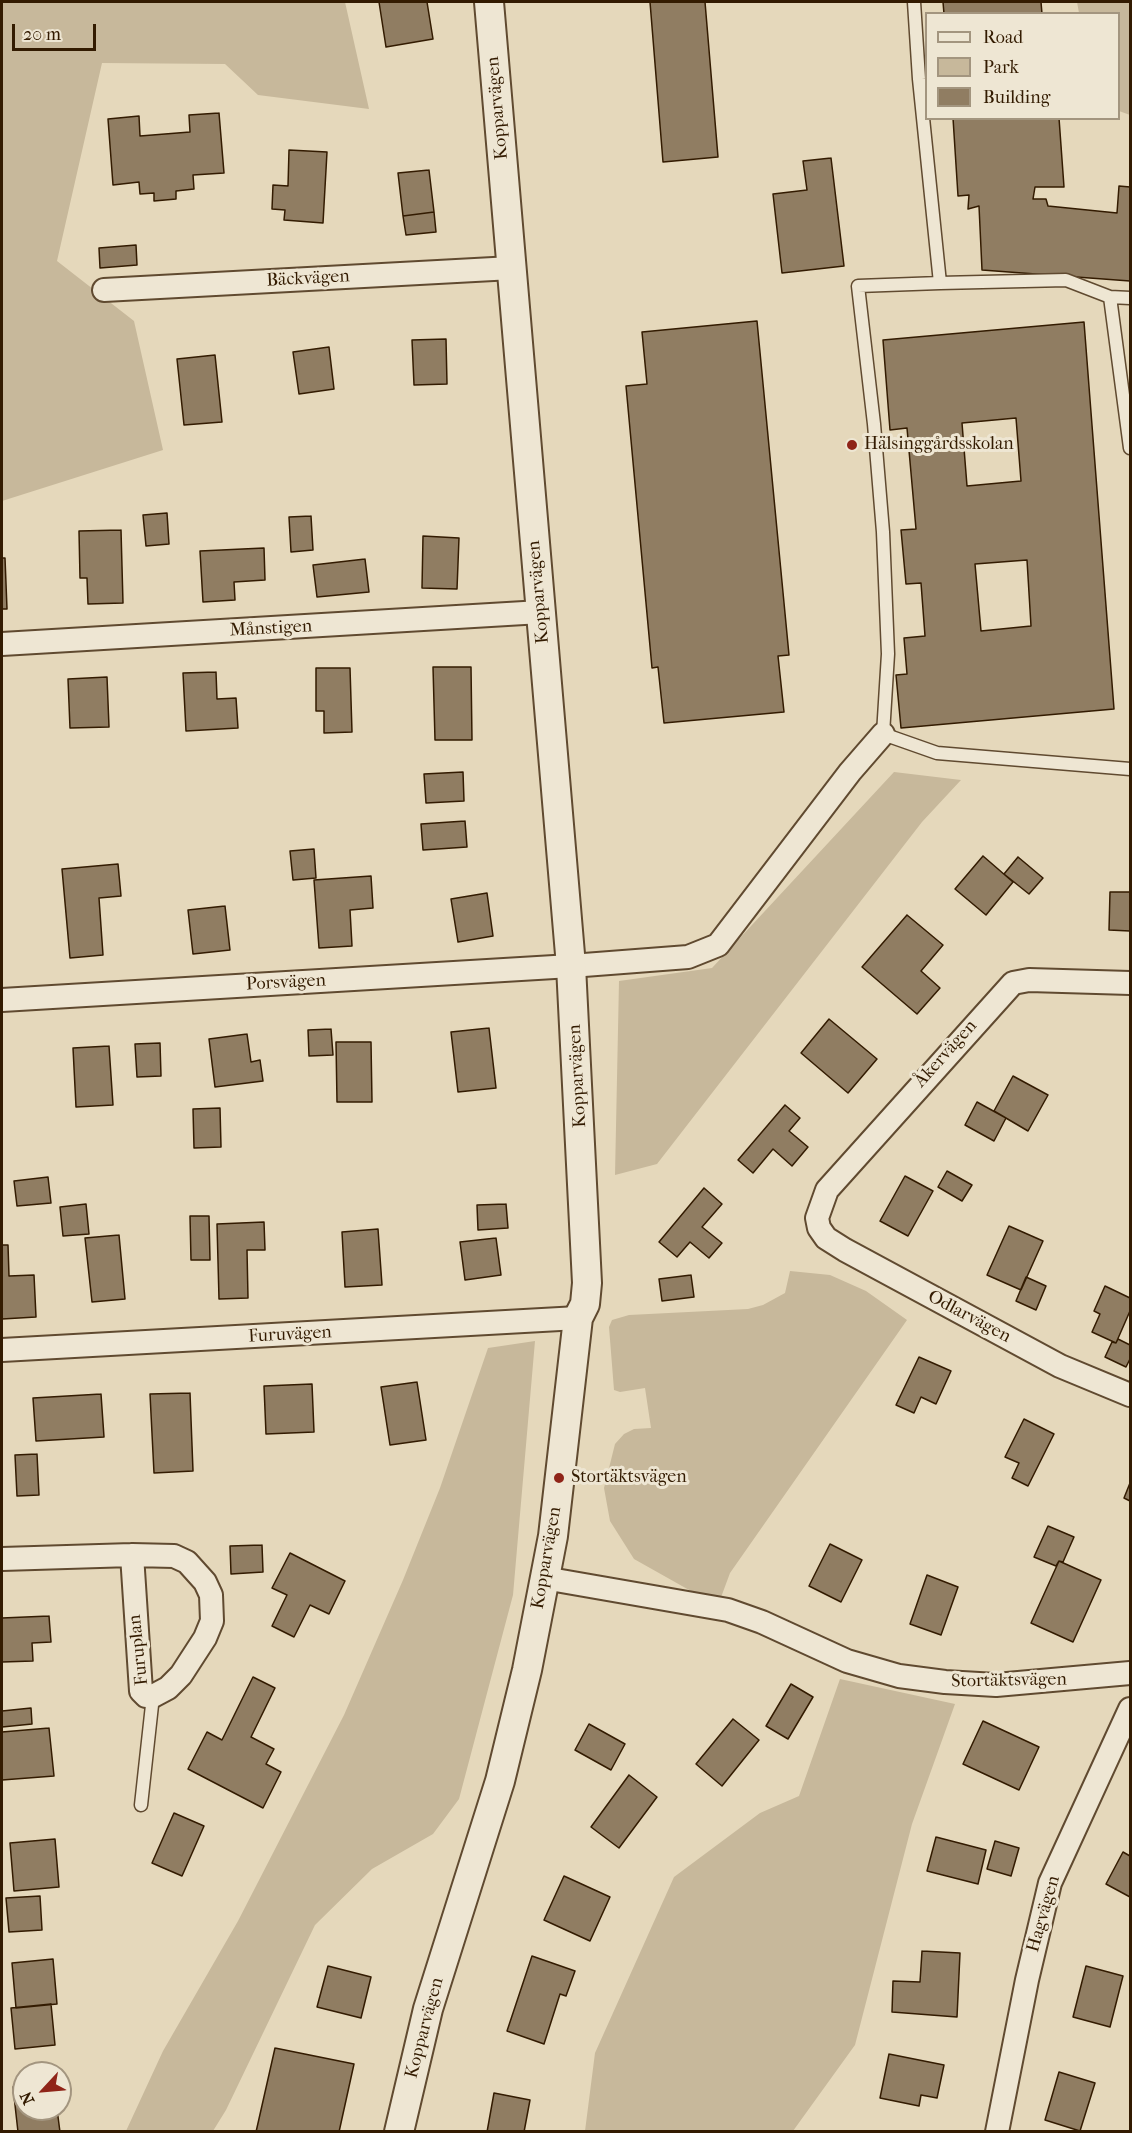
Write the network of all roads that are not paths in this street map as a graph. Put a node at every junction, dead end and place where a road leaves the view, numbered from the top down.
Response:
1 (489, 2) edge
2 (914, 2) edge
3 (512, 268) junction
4 (940, 283) junction
5 (104, 290) dead end
6 (1110, 297) junction
7 (1131, 298) edge
8 (1131, 448) edge
9 (541, 612) junction
10 (2, 644) edge
11 (883, 734) junction
12 (1131, 769) edge
13 (571, 966) junction
14 (1131, 983) edge
15 (2, 1000) edge
16 (818, 1224) joint
17 (578, 1318) junction
18 (2, 1350) edge
19 (1131, 1395) edge
20 (132, 1555) junction
21 (2, 1559) edge
22 (544, 1578) junction
23 (1131, 1673) edge
24 (153, 1696) junction
25 (1131, 1709) edge
26 (141, 1805) dead end
27 (399, 2132) edge
28 (996, 2132) edge

1 - 3 street, Kopparvägen
2 - 4 lane
3 - 5 street, Bäckvägen
3 - 9 street, Kopparvägen
4 - 6 lane
4 - 11 lane
6 - 7 lane
6 - 8 lane
9 - 10 street, Månstigen
9 - 13 street, Kopparvägen
11 - 12 lane
11 - 13 street, Porsvägen
13 - 15 street, Porsvägen
13 - 17 street, Kopparvägen
14 - 16 street, Åkervägen
16 - 19 street, Odlarvägen
17 - 18 street, Furuvägen
17 - 22 street, Kopparvägen
20 - 21 street, Furuplan
20 - 24 street, Furuplan
20 - 24 street, Furuplan
22 - 23 street, Stortäktsvägen
22 - 27 street, Kopparvägen
24 - 26 lane
25 - 28 street, Hagvägen

